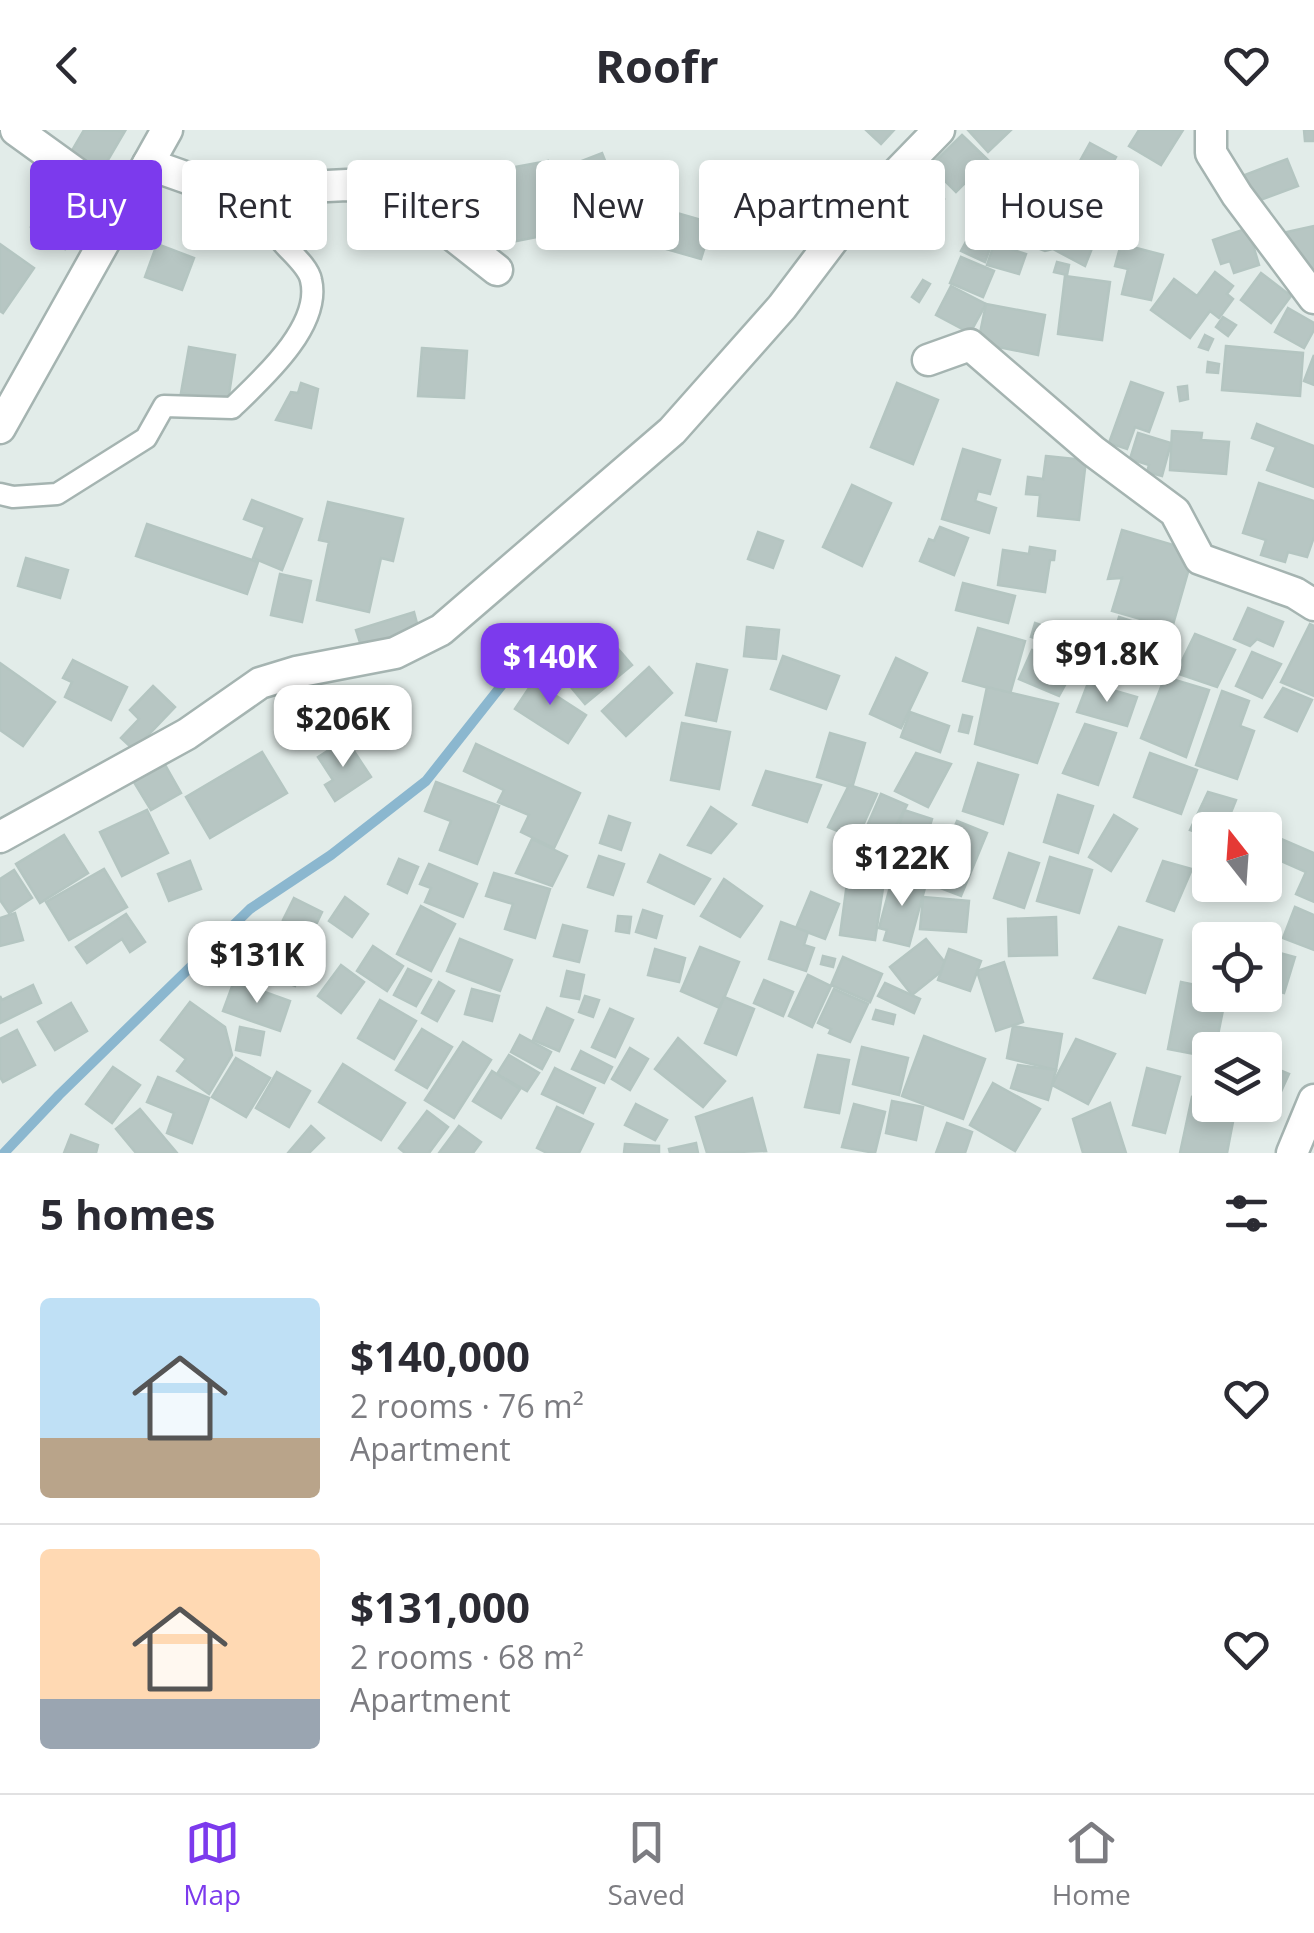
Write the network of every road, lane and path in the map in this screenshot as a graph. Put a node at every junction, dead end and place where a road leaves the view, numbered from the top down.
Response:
1 (16, 130) edge
2 (167, 130) edge
3 (939, 130) edge
4 (1211, 130) edge
5 (58, 160) edge
6 (150, 160) edge
7 (327, 186) edge
8 (100, 250) edge
9 (288, 250) edge
10 (497, 270) dead end
11 (1314, 298) edge
12 (928, 360) dead end
13 (0, 428) edge
14 (0, 494) edge
15 (1314, 606) edge
16 (0, 836) edge
17 (1314, 1100) edge
18 (1292, 1153) edge

1 - 5 street
2 - 6 street
3 - 16 street
4 - 11 street
7 - 10 street
8 - 13 street
9 - 14 lane
12 - 15 street
17 - 18 street

